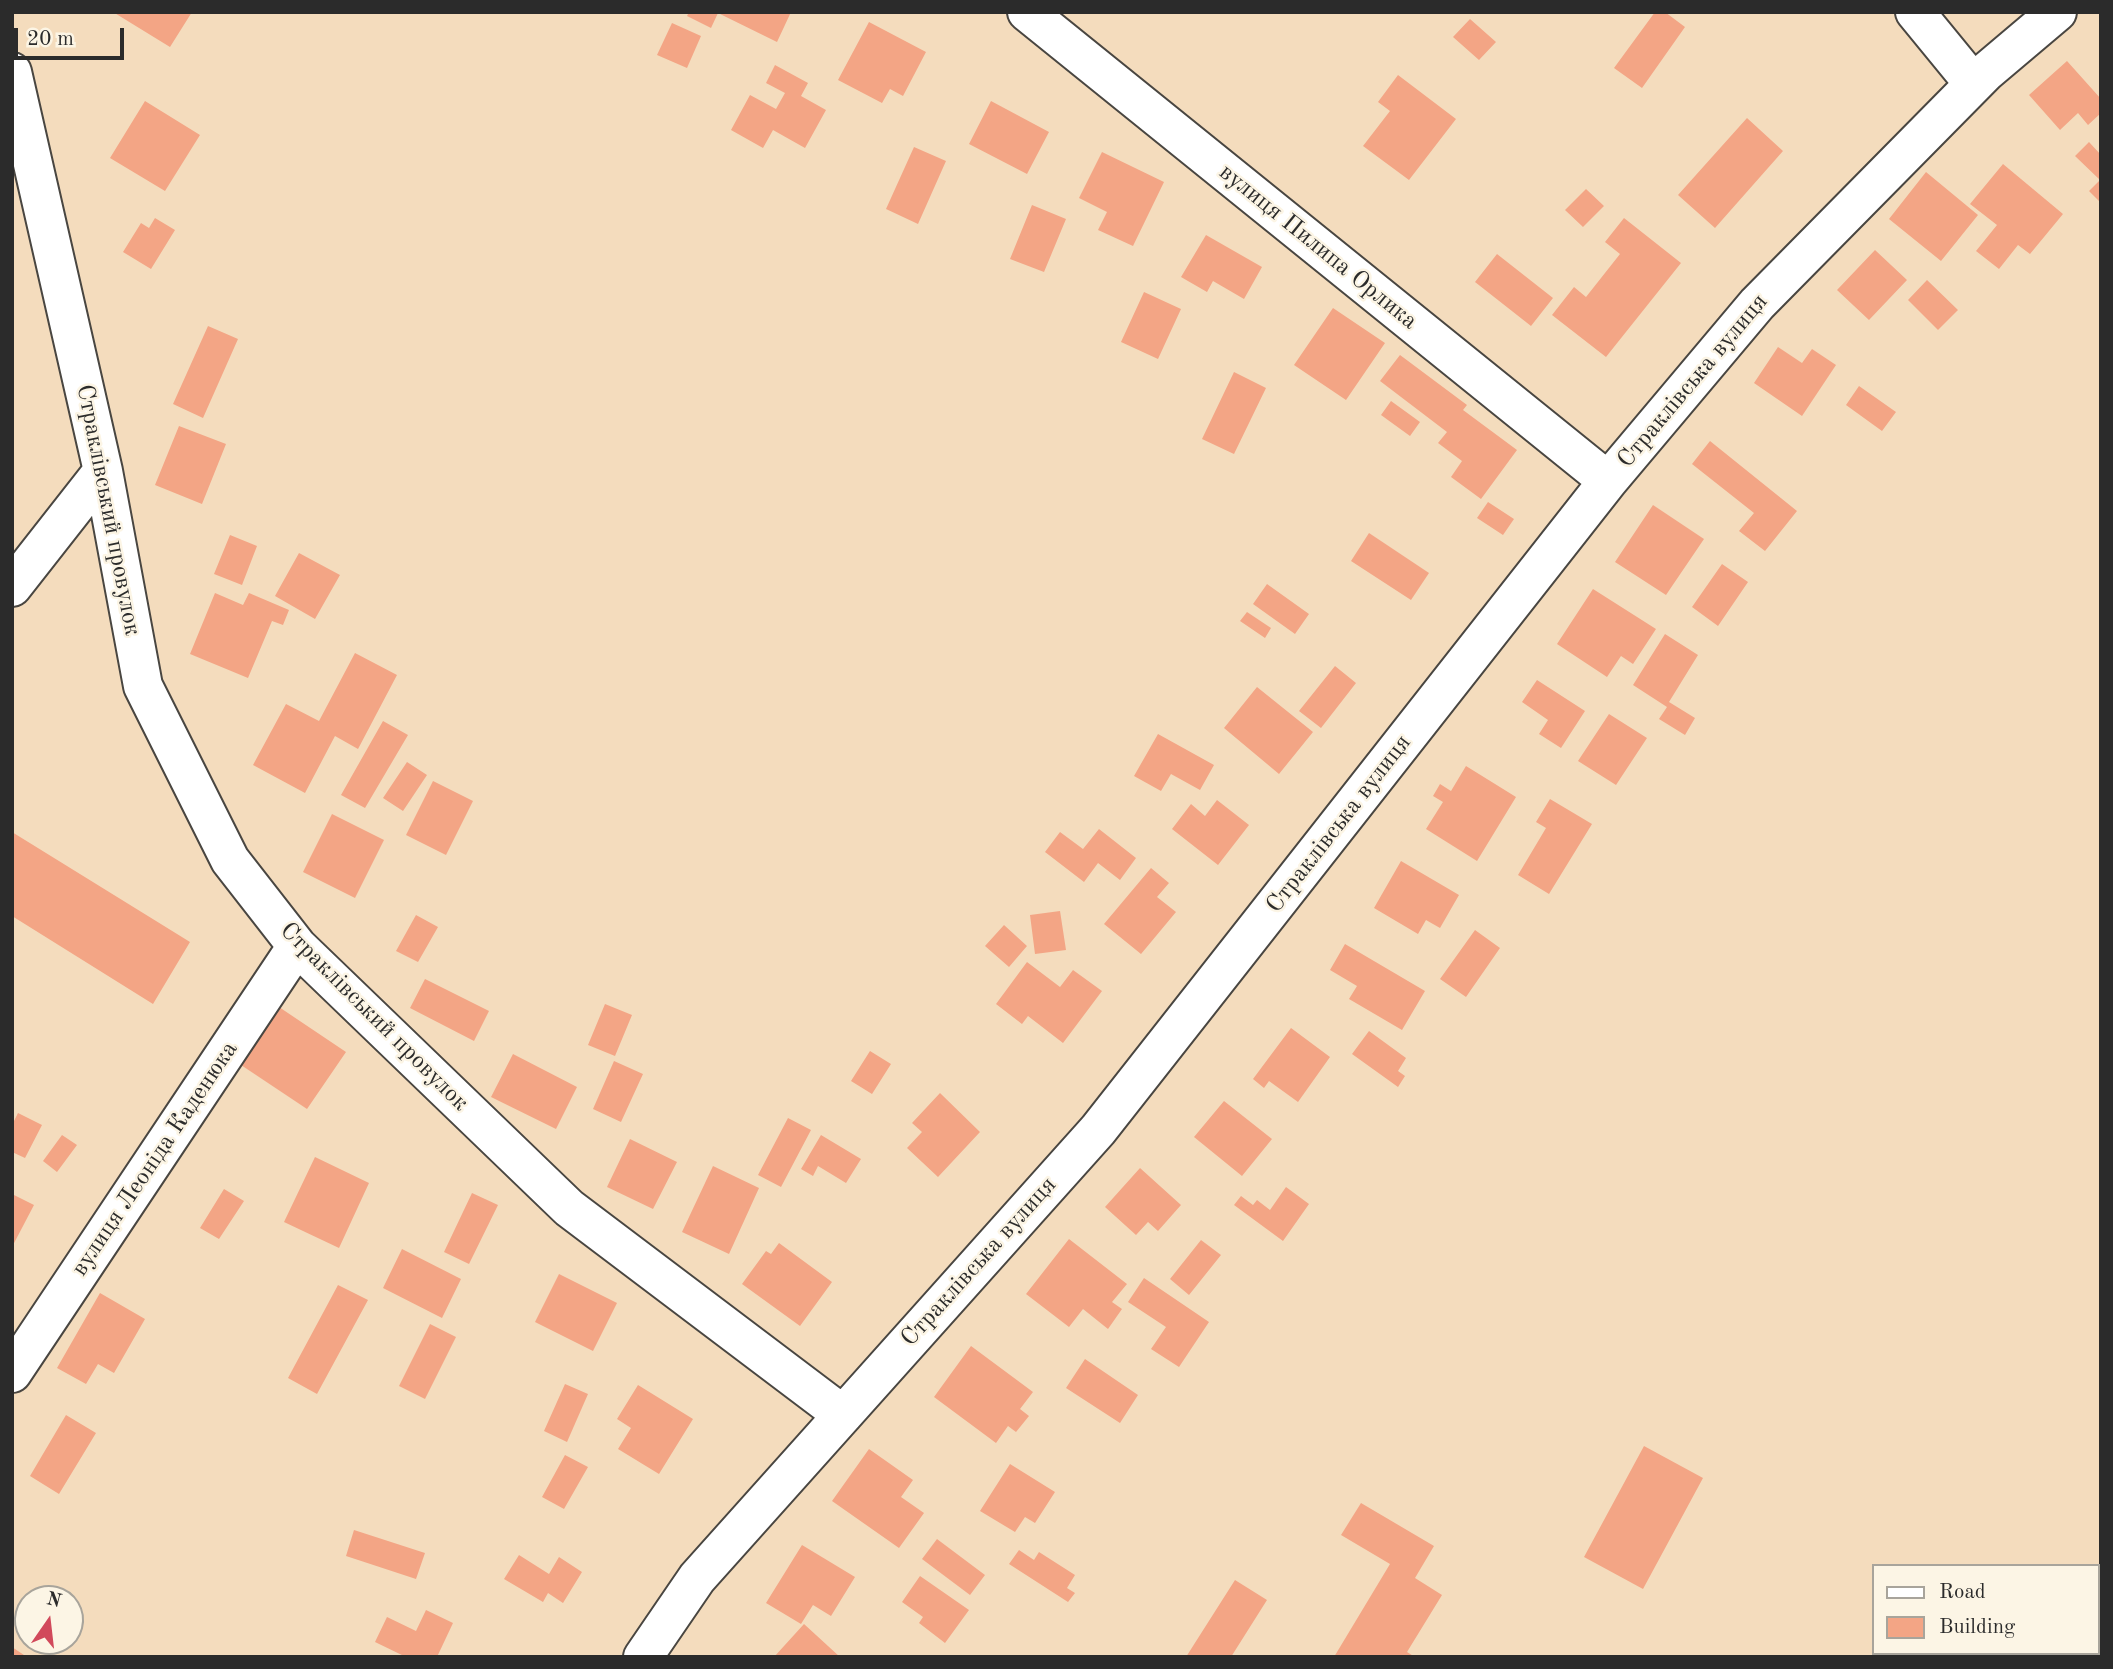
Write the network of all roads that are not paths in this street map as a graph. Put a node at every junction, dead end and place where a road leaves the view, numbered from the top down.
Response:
1 (1027, 12) edge
2 (1915, 12) edge
3 (2057, 12) edge
4 (12, 72) edge
5 (1974, 84) junction
6 (103, 471) junction
7 (1608, 481) junction
8 (12, 587) edge
9 (297, 946) junction
10 (12, 1373) edge
11 (843, 1415) junction
12 (643, 1657) edge

1 - 7 street, вулиця Пилипа Орлика
2 - 5 street
3 - 5 street, Страклівська вулиця
4 - 6 street, Страклівський провулок
5 - 7 street, Страклівська вулиця
6 - 8 street
6 - 9 street, Страклівський провулок
7 - 11 street, Страклівська вулиця
9 - 10 street, вулиця Леоніда Каденюка
9 - 11 street, Страклівський провулок
11 - 12 street, Страклівська вулиця

